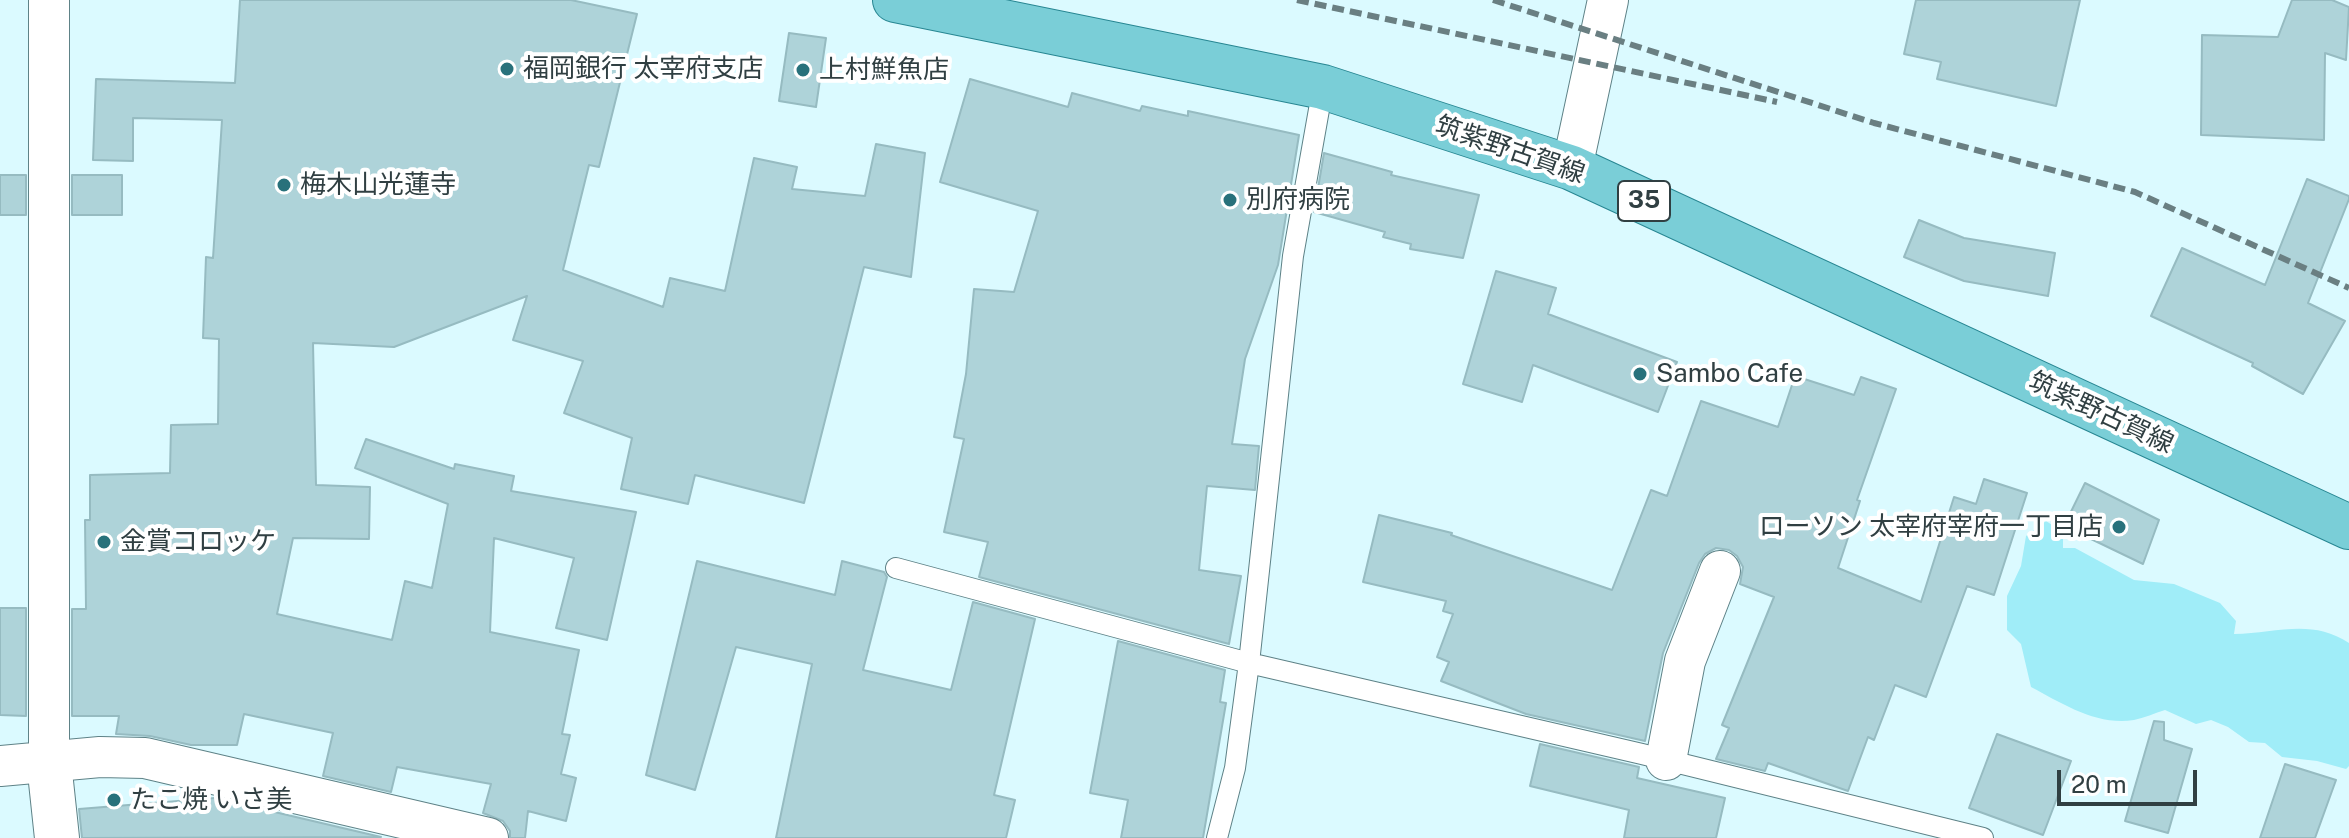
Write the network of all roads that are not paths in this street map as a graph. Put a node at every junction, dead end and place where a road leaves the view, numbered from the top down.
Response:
1 (49, 0) edge
2 (895, 0) edge
3 (1608, 0) edge
4 (1323, 87) junction
5 (1572, 168) junction
6 (2349, 527) edge
7 (896, 568) dead end
8 (1720, 571) dead end
9 (1249, 663) junction
10 (1666, 760) junction
11 (49, 763) junction
12 (0, 766) edge
13 (57, 838) edge
14 (488, 838) edge
15 (1217, 838) edge
16 (1983, 838) edge

1 - 11 street
2 - 4 main road, 筑紫野古賀線 / 35
3 - 5 street
4 - 5 main road, 筑紫野古賀線 / 35
4 - 9 lane
5 - 6 main road, 筑紫野古賀線 / 35
7 - 9 lane
8 - 10 street
9 - 10 lane
9 - 15 lane
10 - 16 lane
11 - 12 street
11 - 13 street
11 - 14 street

